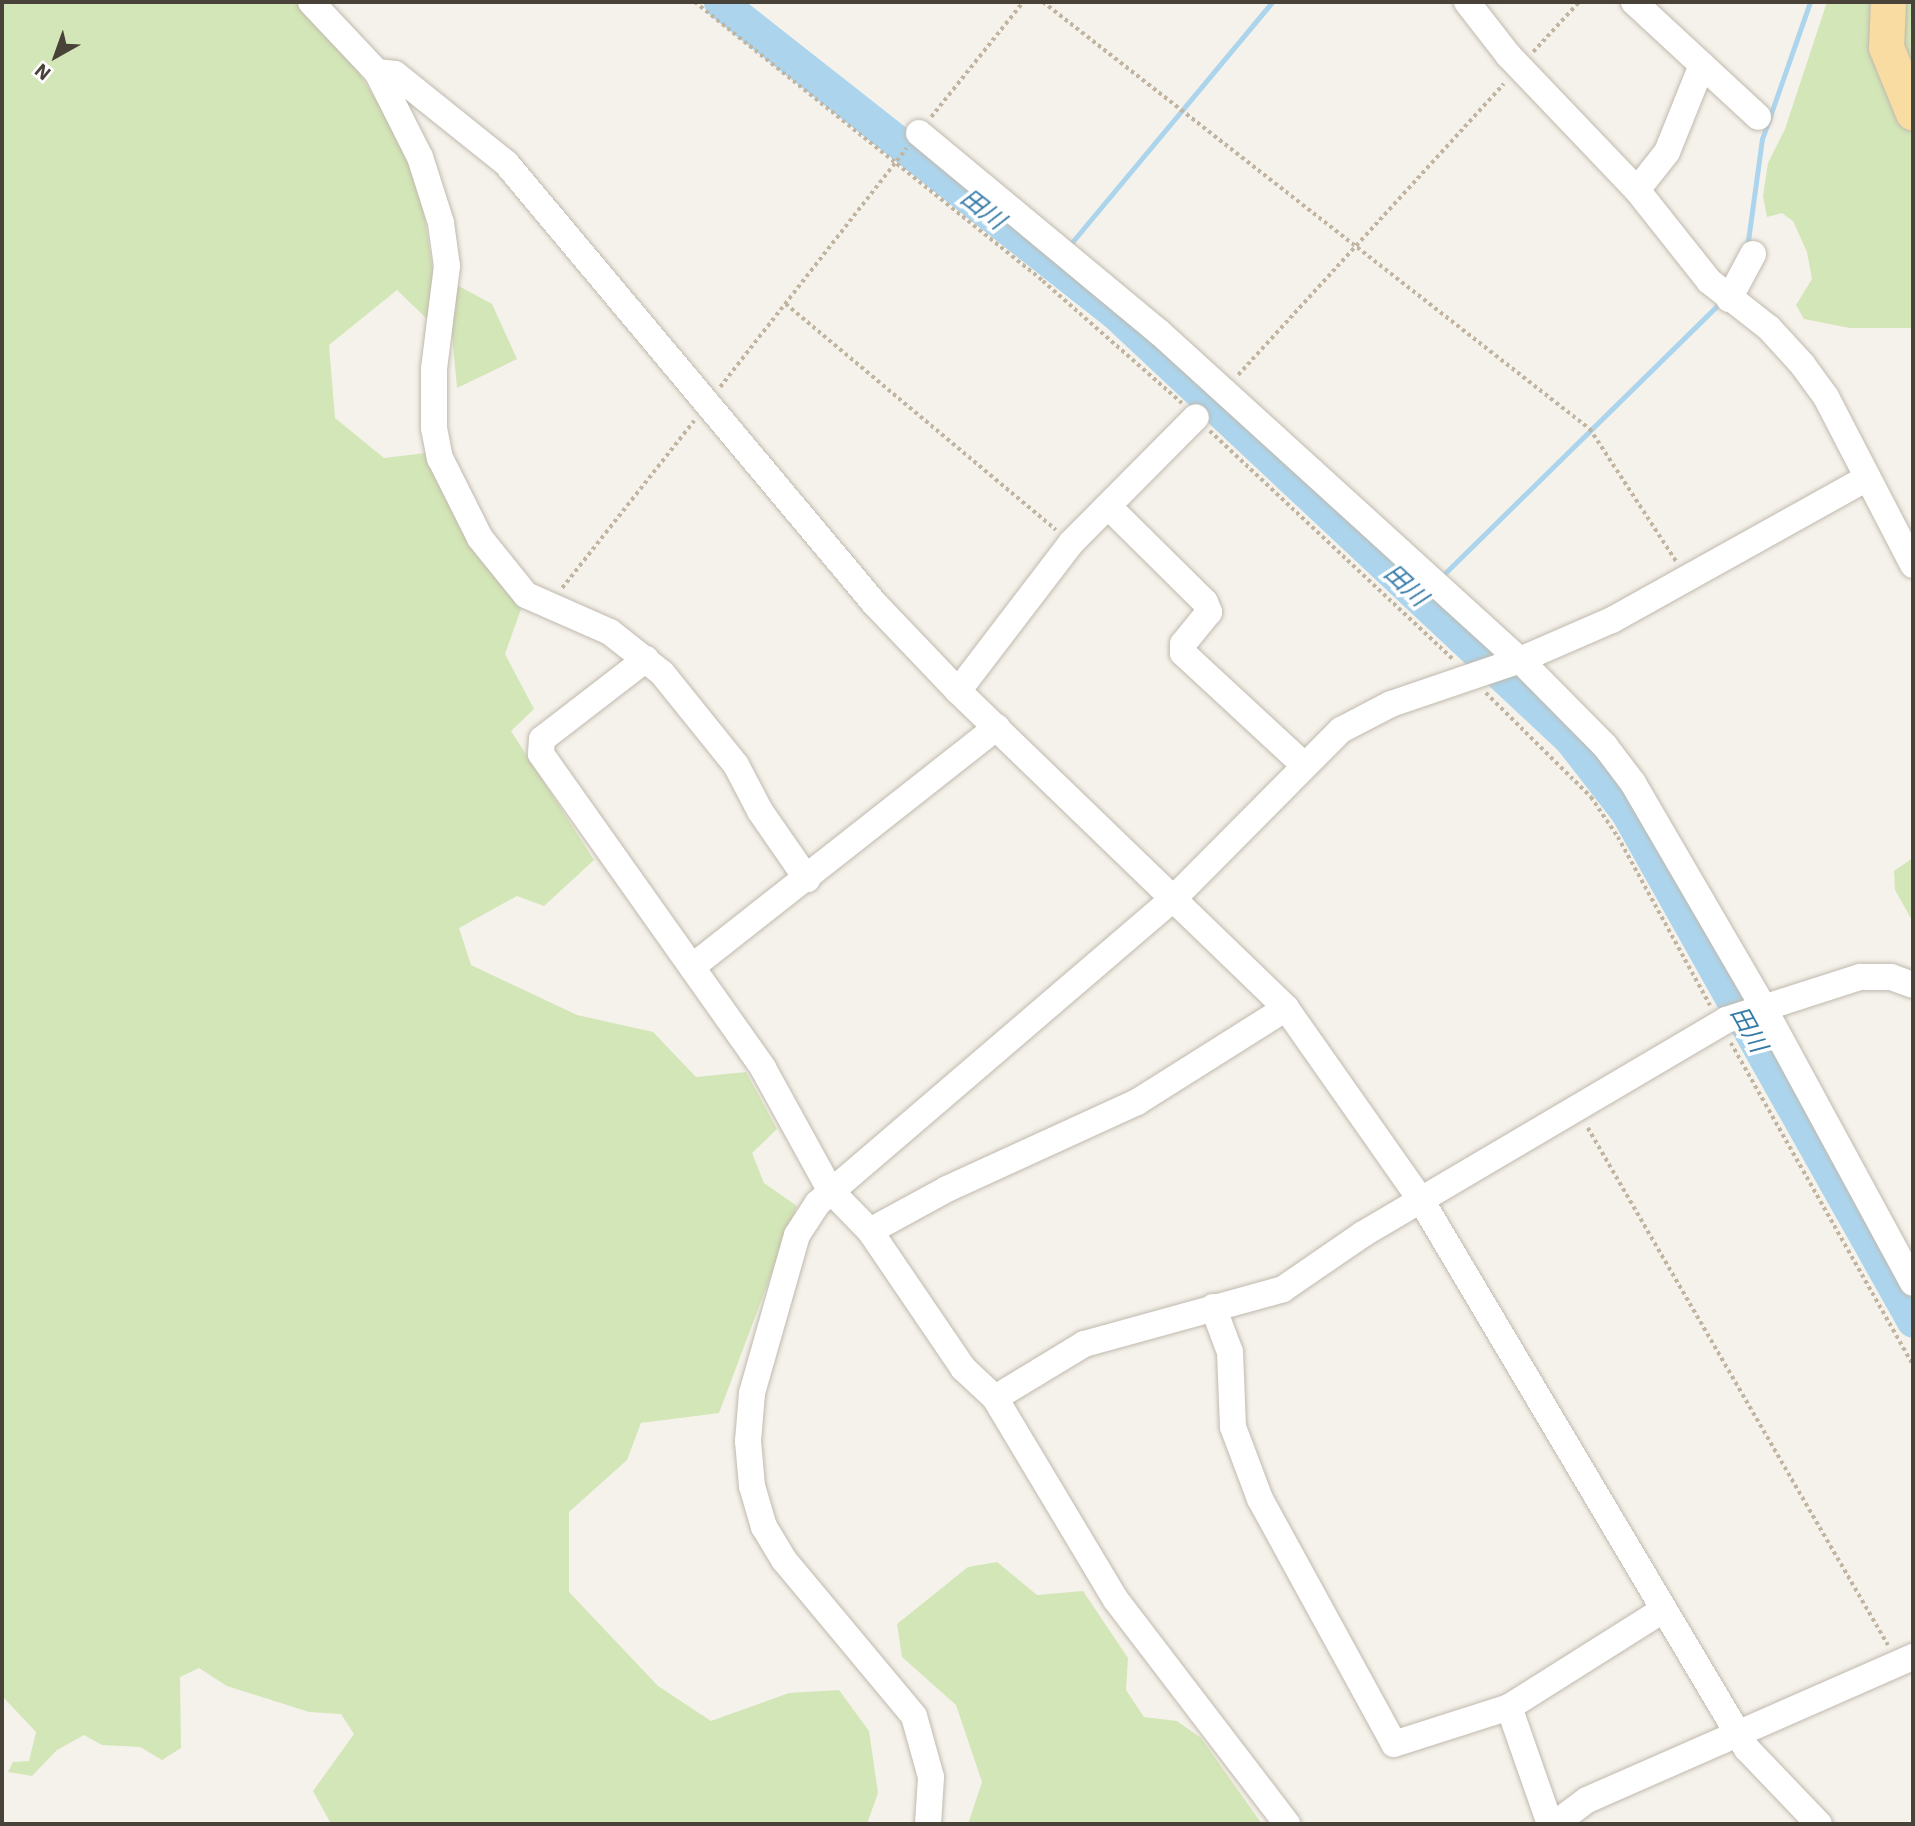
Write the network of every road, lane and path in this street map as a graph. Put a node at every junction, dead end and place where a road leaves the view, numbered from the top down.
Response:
1 (311, 2) edge
2 (695, 2) edge
3 (1023, 2) edge
4 (1043, 2) edge
5 (1466, 2) edge
6 (1579, 2) edge
7 (1634, 2) edge
8 (1888, 2) edge
9 (1702, 65) junction
10 (1520, 66) junction
11 (376, 72) junction
12 (1913, 113) edge
13 (1758, 117) dead end
14 (919, 133) joint
15 (895, 161) junction
16 (1637, 190) junction
17 (1359, 244) junction
18 (1753, 254) dead end
19 (1729, 299) junction
20 (786, 304) junction
21 (1224, 391) junction
22 (709, 402) junction
23 (1196, 417) junction
24 (1867, 478) junction
25 (1108, 506) junction
26 (1071, 543) junction
27 (1913, 565) edge
28 (1687, 577) junction
29 (548, 607) junction
30 (646, 659) junction
31 (1514, 662) junction
32 (1475, 676) junction
33 (958, 691) junction
34 (997, 727) junction
35 (1304, 765) junction
36 (807, 879) junction
37 (1174, 898) junction
38 (692, 967) junction
39 (1913, 985) edge
40 (1758, 1007) junction
41 (1286, 1008) junction
42 (1723, 1021) junction
43 (1576, 1108) junction
44 (830, 1190) junction
45 (1421, 1200) junction
46 (870, 1231) junction
47 (1913, 1283) edge
48 (1213, 1307) junction
49 (1913, 1365) edge
50 (995, 1398) junction
51 (1663, 1610) junction
52 (1907, 1659) edge
53 (1509, 1707) junction
54 (1737, 1732) junction
55 (928, 1824) edge
56 (1287, 1824) edge
57 (1552, 1824) edge
58 (1819, 1824) edge

1 - 11 street
2 - 15 path
3 - 14 path
4 - 17 path
5 - 10 street
6 - 10 path
7 - 9 street
8 - 12 main road
9 - 13 street
9 - 16 street
10 - 16 street
10 - 17 path
11 - 22 street
11 - 29 street
14 - 21 street
15 - 20 path
15 - 23 path
16 - 19 street
17 - 21 path
17 - 28 path
18 - 19 street
19 - 24 street
20 - 22 path
20 - 26 path
21 - 31 street
22 - 29 path
22 - 33 street
23 - 25 street
23 - 32 path
24 - 27 street
24 - 28 street
25 - 26 street
25 - 35 street
26 - 33 street
28 - 31 street
29 - 30 street
30 - 36 street
30 - 38 street
31 - 32 street
31 - 40 street
32 - 35 street
32 - 42 path
33 - 34 street
34 - 36 street
34 - 37 street
35 - 37 street
36 - 38 street
37 - 41 street
37 - 44 street
38 - 44 street
39 - 40 street
40 - 42 street
40 - 47 street
41 - 45 street
41 - 46 street
42 - 43 street
42 - 49 path
43 - 45 street
43 - 52 path
44 - 46 street
44 - 55 street
45 - 48 street
45 - 51 street
46 - 50 street
48 - 50 street
48 - 53 street
50 - 56 street
51 - 53 street
51 - 54 street
52 - 54 street
53 - 57 street
54 - 57 street
54 - 58 street

